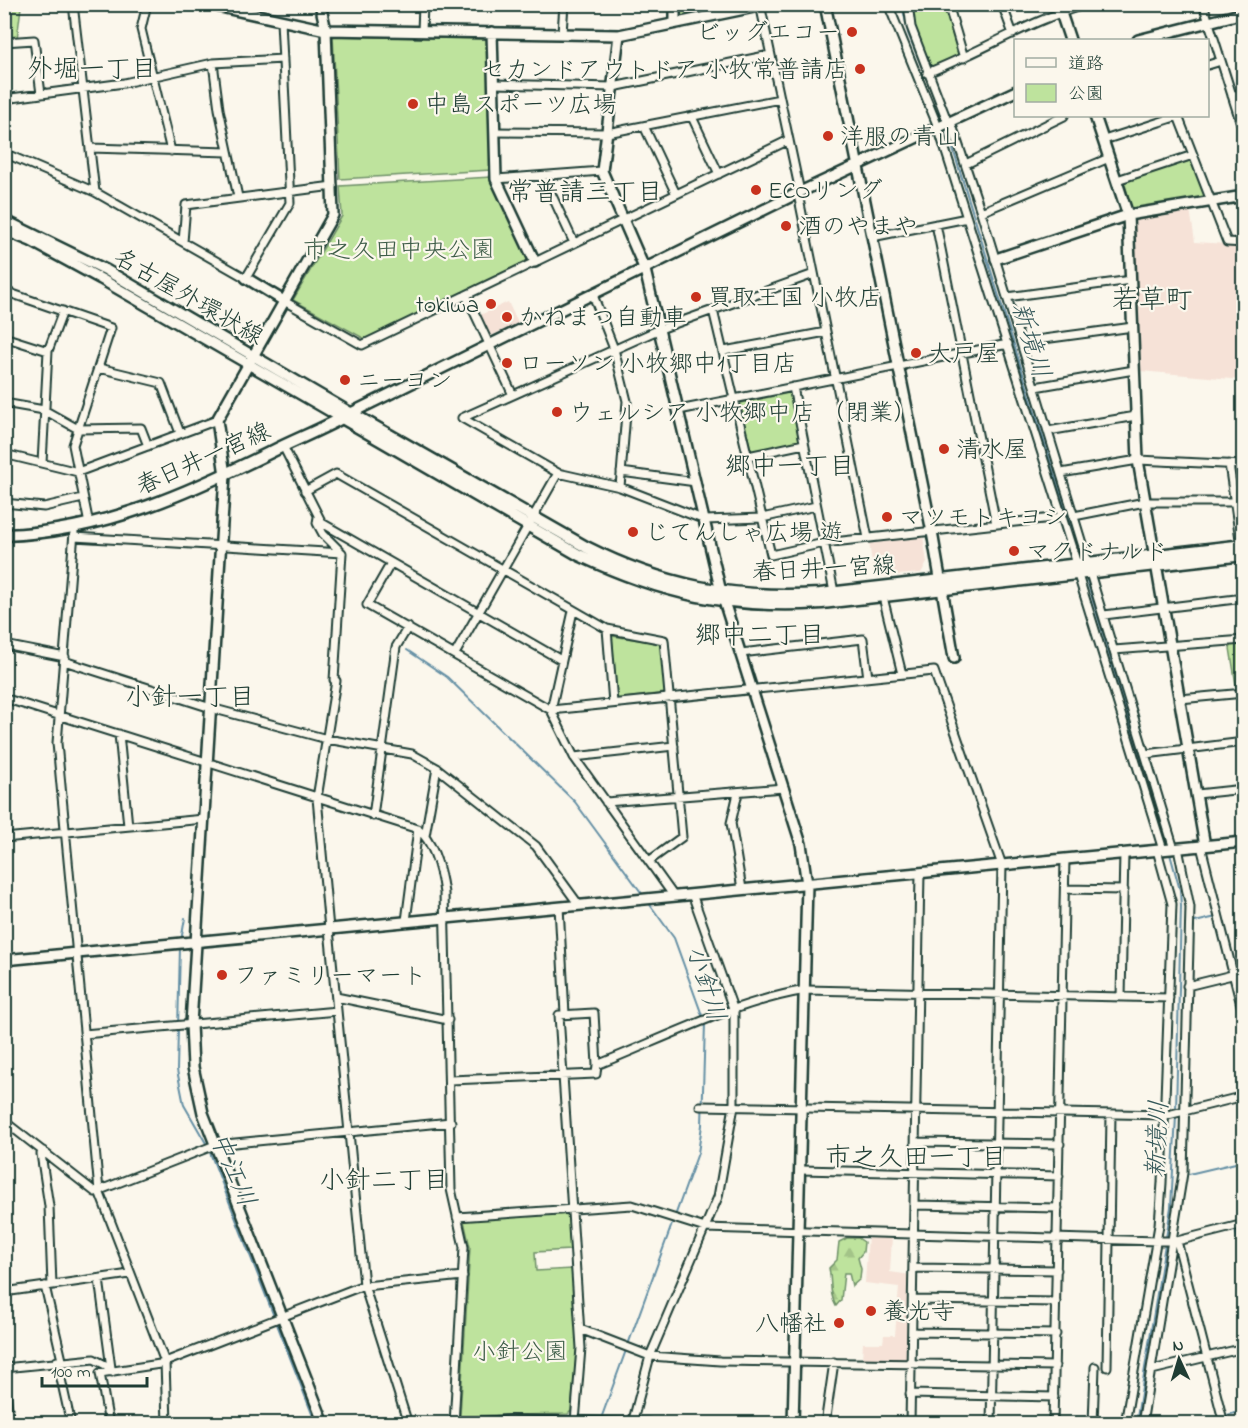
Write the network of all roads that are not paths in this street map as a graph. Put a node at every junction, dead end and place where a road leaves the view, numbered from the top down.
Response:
1 (73, 4) edge
2 (147, 4) edge
3 (207, 4) edge
4 (320, 4) edge
5 (423, 4) edge
6 (564, 4) edge
7 (675, 4) edge
8 (825, 4) edge
9 (888, 4) edge
10 (908, 4) edge
11 (948, 4) edge
12 (1002, 4) edge
13 (1088, 4) edge
14 (1203, 4) edge
15 (763, 5) edge
16 (1059, 8) edge
17 (1244, 13) edge
18 (1210, 20) junction
19 (281, 21) junction
20 (675, 23) junction
21 (326, 30) junction
22 (423, 32) junction
23 (492, 32) junction
24 (562, 33) junction
25 (1012, 34) junction
26 (619, 35) junction
27 (1070, 39) edge
28 (1142, 39) edge
29 (4, 42) edge
30 (770, 55) junction
31 (964, 58) junction
32 (283, 59) junction
33 (1221, 61) junction
34 (213, 63) junction
35 (1209, 65) edge
36 (927, 73) junction
37 (154, 77) junction
38 (493, 84) junction
39 (613, 87) junction
40 (82, 89) junction
41 (1014, 92) edge
42 (1244, 93) edge
43 (41, 94) junction
44 (1232, 96) junction
45 (4, 99) edge
46 (780, 99) junction
47 (692, 117) junction
48 (1062, 117) edge
49 (1095, 117) edge
50 (1175, 117) edge
51 (1178, 117) edge
52 (950, 122) junction
53 (644, 126) junction
54 (938, 127) junction
55 (495, 132) junction
56 (1244, 133) edge
57 (607, 134) junction
58 (789, 140) junction
59 (1104, 140) junction
60 (90, 148) junction
61 (171, 151) junction
62 (228, 152) junction
63 (4, 153) edge
64 (1193, 155) junction
65 (1110, 158) junction
66 (966, 164) junction
67 (858, 166) junction
68 (602, 171) junction
69 (719, 174) junction
70 (543, 176) junction
71 (496, 179) junction
72 (1117, 180) junction
73 (333, 186) junction
74 (95, 192) junction
75 (290, 192) junction
76 (799, 193) junction
77 (676, 194) junction
78 (1244, 196) edge
79 (238, 197) junction
80 (1211, 202) junction
81 (981, 212) junction
82 (1128, 215) junction
83 (967, 218) junction
84 (4, 220) edge
85 (624, 220) junction
86 (936, 224) junction
87 (4, 230) edge
88 (872, 237) junction
89 (183, 242) junction
90 (574, 243) junction
91 (1244, 243) edge
92 (990, 248) junction
93 (978, 252) junction
94 (996, 260) junction
95 (535, 262) junction
96 (645, 270) junction
97 (814, 274) junction
98 (246, 278) junction
99 (1131, 280) junction
100 (4, 291) edge
101 (466, 295) junction
102 (593, 295) junction
103 (1007, 297) junction
104 (284, 301) junction
105 (713, 310) junction
106 (63, 311) junction
107 (1133, 327) junction
108 (660, 328) junction
109 (826, 332) junction
110 (4, 337) edge
111 (1021, 342) junction
112 (489, 344) junction
113 (1008, 344) junction
114 (614, 349) junction
115 (48, 351) junction
116 (724, 351) junction
117 (962, 354) junction
118 (250, 359) junction
119 (898, 366) junction
120 (99, 368) junction
121 (1134, 370) junction
122 (835, 378) junction
123 (793, 387) junction
124 (1035, 387) junction
125 (512, 393) junction
126 (735, 398) junction
127 (4, 403) edge
128 (44, 410) junction
129 (679, 410) junction
130 (347, 415) junction
131 (1136, 416) junction
132 (217, 420) junction
133 (78, 429) junction
134 (1048, 430) junction
135 (180, 433) junction
136 (804, 444) junction
137 (148, 446) junction
138 (283, 446) junction
139 (4, 454) edge
140 (748, 456) junction
141 (1138, 460) junction
142 (42, 463) junction
143 (1229, 464) junction
144 (1244, 465) edge
145 (78, 472) junction
146 (621, 472) junction
147 (558, 473) junction
148 (1061, 473) junction
149 (225, 475) junction
150 (696, 482) junction
151 (620, 488) junction
152 (305, 491) junction
153 (83, 498) junction
154 (1145, 502) junction
155 (1234, 502) junction
156 (4, 503) edge
157 (816, 506) junction
158 (318, 516) junction
159 (1074, 516) junction
160 (1062, 517) junction
161 (762, 518) junction
162 (705, 520) junction
163 (531, 521) junction
164 (89, 524) junction
165 (996, 524) junction
166 (932, 531) junction
167 (74, 532) junction
168 (4, 535) edge
169 (868, 538) junction
170 (824, 543) junction
171 (220, 545) junction
172 (1243, 549) edge
173 (342, 553) junction
174 (1156, 560) junction
175 (391, 563) junction
176 (1083, 569) junction
177 (503, 571) junction
178 (941, 586) junction
179 (834, 592) junction
180 (723, 596) junction
181 (883, 597) junction
182 (1244, 598) edge
183 (1163, 608) junction
184 (573, 611) junction
185 (478, 612) junction
186 (1104, 615) junction
187 (408, 627) junction
188 (607, 629) junction
189 (1244, 640) edge
190 (4, 645) edge
191 (1170, 646) junction
192 (1114, 651) junction
193 (741, 653) junction
194 (454, 654) junction
195 (954, 657) dead end
196 (64, 659) junction
197 (561, 660) junction
198 (902, 674) junction
199 (868, 678) junction
200 (752, 689) junction
201 (1244, 693) edge
202 (670, 697) junction
203 (4, 698) edge
204 (1180, 699) junction
205 (613, 703) junction
206 (211, 708) junction
207 (552, 710) junction
208 (59, 714) junction
209 (119, 734) junction
210 (327, 740) junction
211 (1244, 742) edge
212 (674, 746) junction
213 (1189, 748) junction
214 (384, 751) junction
215 (1146, 754) junction
216 (574, 757) junction
217 (207, 762) junction
218 (437, 768) junction
219 (784, 788) junction
220 (1244, 789) edge
221 (738, 793) junction
222 (679, 794) junction
223 (1197, 794) junction
224 (317, 798) junction
225 (606, 802) junction
226 (373, 816) junction
227 (204, 819) junction
228 (128, 826) junction
229 (418, 829) junction
230 (65, 832) junction
231 (425, 836) junction
232 (4, 838) edge
233 (1244, 842) edge
234 (1203, 846) junction
235 (1176, 849) junction
236 (1160, 850) junction
237 (1125, 853) junction
238 (1065, 859) junction
239 (649, 861) junction
240 (1002, 865) junction
241 (920, 873) junction
242 (807, 884) junction
243 (742, 889) junction
244 (1065, 889) junction
245 (1124, 890) junction
246 (692, 894) junction
247 (673, 896) junction
248 (579, 905) junction
249 (559, 907) junction
250 (445, 917) junction
251 (406, 921) junction
252 (329, 929) junction
253 (196, 941) junction
254 (76, 953) junction
255 (4, 960) edge
256 (1244, 972) edge
257 (1233, 975) junction
258 (1187, 987) junction
259 (806, 990) junction
260 (918, 993) junction
261 (999, 995) junction
262 (1062, 996) junction
263 (336, 997) junction
264 (1121, 997) junction
265 (1169, 998) junction
266 (337, 1011) junction
267 (734, 1011) junction
268 (565, 1014) junction
269 (1244, 1017) edge
270 (448, 1020) junction
271 (188, 1024) junction
272 (84, 1034) junction
273 (597, 1065) junction
274 (564, 1074) junction
275 (450, 1080) junction
276 (1244, 1096) edge
277 (700, 1106) dead end
278 (734, 1106) junction
279 (802, 1108) junction
280 (916, 1110) junction
281 (998, 1112) junction
282 (1183, 1112) junction
283 (1060, 1113) junction
284 (1111, 1114) junction
285 (1166, 1115) junction
286 (451, 1122) junction
287 (6, 1123) edge
288 (349, 1131) junction
289 (916, 1142) junction
290 (997, 1143) junction
291 (1060, 1144) junction
292 (214, 1145) junction
293 (44, 1151) junction
294 (801, 1170) junction
295 (915, 1173) junction
296 (996, 1174) junction
297 (1059, 1176) junction
298 (99, 1191) junction
299 (915, 1205) junction
300 (996, 1206) junction
301 (1058, 1208) junction
302 (571, 1209) junction
303 (457, 1216) junction
304 (1244, 1224) edge
305 (705, 1228) junction
306 (799, 1231) junction
307 (914, 1236) junction
308 (995, 1238) junction
309 (1058, 1240) junction
310 (1109, 1240) junction
311 (1157, 1241) junction
312 (1174, 1241) junction
313 (914, 1268) junction
314 (994, 1269) junction
315 (1057, 1270) junction
316 (130, 1274) junction
317 (463, 1276) junction
318 (99, 1279) junction
319 (364, 1285) junction
320 (49, 1286) junction
321 (4, 1292) edge
322 (913, 1300) junction
323 (994, 1301) junction
324 (1056, 1302) junction
325 (280, 1317) junction
326 (580, 1329) junction
327 (912, 1332) junction
328 (993, 1333) junction
329 (1056, 1334) junction
330 (1244, 1348) edge
331 (650, 1356) junction
332 (1207, 1357) junction
333 (60, 1361) junction
334 (796, 1361) junction
335 (165, 1362) junction
336 (834, 1362) junction
337 (911, 1363) junction
338 (993, 1364) junction
339 (1055, 1366) junction
340 (1095, 1367) dead end
341 (1107, 1367) dead end
342 (4, 1368) edge
343 (112, 1370) junction
344 (1152, 1370) junction
345 (4, 1377) edge
346 (910, 1394) junction
347 (992, 1396) junction
348 (1054, 1397) junction
349 (575, 1422) edge
350 (632, 1423) edge
351 (10, 1424) edge
352 (71, 1424) edge
353 (109, 1424) edge
354 (167, 1424) edge
355 (324, 1424) edge
356 (408, 1424) edge
357 (454, 1424) edge
358 (468, 1424) edge
359 (648, 1424) edge
360 (793, 1424) edge
361 (825, 1424) edge
362 (910, 1424) edge
363 (991, 1424) edge
364 (1053, 1424) edge
365 (1094, 1424) edge
366 (1125, 1424) edge
367 (1142, 1424) edge
368 (1224, 1424) edge

1 - 40 street
2 - 37 street
3 - 19 street
4 - 21 street
5 - 22 street
6 - 24 street
7 - 20 street
8 - 67 street
9 - 54 street
10 - 36 street
11 - 31 street
12 - 25 street
13 - 16 street
14 - 18 street
15 - 20 street
15 - 30 street
16 - 25 street
16 - 27 street
17 - 18 street
18 - 28 street
18 - 33 street
19 - 21 street
19 - 32 street
20 - 26 street
21 - 22 street
21 - 73 street
22 - 23 street
23 - 24 street
23 - 38 street
24 - 26 street
25 - 31 street
26 - 39 street
29 - 43 street
30 - 39 street
30 - 46 street
31 - 36 street
32 - 34 street
32 - 75 street
33 - 35 street
33 - 44 street
34 - 37 street
34 - 62 street
36 - 52 street
37 - 40 street
37 - 61 street
38 - 39 street
38 - 55 street
39 - 57 street
40 - 43 street
40 - 60 street
41 - 52 street
42 - 44 street
43 - 45 street
44 - 56 street
46 - 47 street
46 - 58 street
47 - 53 street
47 - 69 street
48 - 66 street
49 - 59 street
50 - 59 street
51 - 64 street
52 - 54 street
52 - 66 street
53 - 57 street
53 - 77 street
54 - 67 street
54 - 83 street
55 - 57 street
55 - 71 street
57 - 68 street
58 - 69 street
58 - 76 street
59 - 65 street
60 - 61 street
60 - 74 street
61 - 62 street
62 - 79 street
63 - 74 street
64 - 72 street
64 - 80 street
65 - 72 street
65 - 81 street
66 - 81 street
67 - 76 street
67 - 88 street
68 - 70 street
68 - 85 street
69 - 77 street
70 - 71 street
70 - 90 street
71 - 95 street
72 - 82 street
73 - 75 street
73 - 104 street
74 - 89 street
75 - 79 street
75 - 98 street
76 - 96 street
76 - 97 street
77 - 85 street
78 - 80 street
79 - 89 street
80 - 82 street
80 - 91 street
81 - 92 street
82 - 94 street
82 - 99 street
83 - 86 street
83 - 93 street
84 - 118 street, 名古屋外環状線
85 - 90 street
85 - 96 street
86 - 88 street
86 - 117 street
87 - 118 street, 名古屋外環状線
88 - 119 street
89 - 98 street
90 - 95 street
92 - 93 street
92 - 94 street
93 - 113 street
94 - 103 street
95 - 101 street
96 - 102 street
96 - 108 street
97 - 105 street
97 - 109 street
98 - 104 street
99 - 103 street
99 - 107 street
100 - 106 street
101 - 104 street
101 - 112 street
102 - 112 street
102 - 114 street
103 - 111 street
104 - 118 street
105 - 108 street
105 - 116 street
106 - 115 street
106 - 120 street
107 - 111 street
107 - 121 street
108 - 114 street
108 - 129 street
109 - 116 street
109 - 122 street
110 - 115 street
111 - 124 street
112 - 125 street
112 - 130 street
113 - 117 street
113 - 160 street
114 - 125 street
114 - 146 street
115 - 128 street
116 - 126 street
117 - 119 street
117 - 165 street
118 - 130 street, 名古屋外環状線
118 - 132 street
119 - 122 street
119 - 166 street
120 - 133 street
120 - 135 street
121 - 124 street
121 - 131 street
122 - 123 street
122 - 169 street
123 - 126 street
123 - 136 street
124 - 134 street
125 - 147 street
126 - 129 street
126 - 140 street
127 - 128 street
128 - 133 street
128 - 142 street
129 - 150 street
130 - 138 main road, 春日井一宮線
130 - 163 main road, 春日井一宮線
131 - 134 street
131 - 141 street
132 - 135 street
132 - 149 street
133 - 137 street
133 - 145 street
134 - 148 street
135 - 137 street
136 - 140 street
136 - 157 street
137 - 145 street
138 - 149 main road, 春日井一宮線
138 - 152 street
139 - 142 street
140 - 161 street
141 - 143 street
141 - 148 street
141 - 154 street
142 - 145 street
143 - 144 street
143 - 155 street
145 - 153 street
146 - 150 street
146 - 151 street
147 - 151 street
147 - 163 street
148 - 159 street
149 - 164 main road, 春日井一宮線
149 - 171 street
150 - 162 street
151 - 162 street
152 - 158 street
152 - 177 street
153 - 156 street
153 - 164 street
154 - 155 street
154 - 159 street
154 - 174 street
155 - 172 street
157 - 161 street
157 - 170 street
158 - 173 street
158 - 175 street
159 - 176 street
160 - 165 street
160 - 176 street
161 - 162 street
161 - 170 street
162 - 180 street
163 - 177 street
163 - 180 main road, 春日井一宮線
164 - 167 main road, 春日井一宮線
165 - 166 street
166 - 169 street
166 - 178 street
167 - 168 main road, 春日井一宮線
167 - 171 street
167 - 196 street
169 - 170 street
170 - 179 street
171 - 173 street
171 - 206 street
172 - 174 main road, 春日井一宮線
173 - 210 street
174 - 176 main road, 春日井一宮線
174 - 183 street
175 - 185 street
175 - 187 street
176 - 178 main road, 春日井一宮線
176 - 186 street
176 - 236 street
177 - 184 street
177 - 185 street
178 - 179 main road, 春日井一宮線
178 - 181 main road, 春日井一宮線
178 - 195 street
179 - 180 main road, 春日井一宮線
180 - 181 main road, 春日井一宮線
180 - 193 street
181 - 198 street
182 - 183 street
183 - 186 street
183 - 191 street
184 - 188 street
184 - 197 street
185 - 194 street
185 - 197 street
186 - 192 street
187 - 194 street
187 - 214 street
188 - 202 street
188 - 205 street
189 - 191 street
190 - 196 street
191 - 192 street
191 - 204 street
192 - 215 street
193 - 199 street
193 - 200 street
194 - 207 street
196 - 206 street
196 - 208 street
197 - 207 street
198 - 199 street
198 - 240 street
199 - 200 street
200 - 202 street
200 - 219 street
201 - 204 street
202 - 205 street
202 - 212 street
203 - 208 street
204 - 213 street
205 - 207 street
206 - 210 street
206 - 217 street
207 - 216 street
208 - 209 street
208 - 230 street
209 - 217 street
209 - 228 street
210 - 214 street
210 - 224 street
211 - 213 street
212 - 216 street
212 - 222 street
213 - 215 street
213 - 223 street
214 - 218 street
214 - 226 street
215 - 235 street
216 - 225 street
217 - 224 street
217 - 227 street
218 - 231 street
218 - 248 street
219 - 221 street
219 - 242 street
220 - 223 street
221 - 222 street
221 - 243 street
222 - 225 street
222 - 239 street
223 - 234 street
224 - 226 street
224 - 252 street
225 - 239 street
226 - 229 street
227 - 228 street
227 - 253 street
228 - 230 street
229 - 231 street
229 - 251 street
230 - 232 street
230 - 254 street
231 - 250 street
233 - 234 street
234 - 235 street
234 - 257 street
235 - 236 street
235 - 258 street
236 - 237 street
236 - 265 street
237 - 238 street
237 - 245 street
238 - 240 street
238 - 244 street
239 - 247 street
240 - 241 street
240 - 261 street
241 - 242 street
241 - 260 street
242 - 243 street
242 - 259 street
243 - 246 street
244 - 245 street
244 - 262 street
245 - 264 street
246 - 247 street
246 - 267 street
247 - 248 street
248 - 249 street
249 - 250 street
249 - 268 street
250 - 251 street
250 - 270 street
251 - 252 street
252 - 253 street
252 - 263 street
253 - 254 street
253 - 271 street
254 - 255 street
254 - 272 street
256 - 257 street
257 - 258 street
257 - 269 street
258 - 282 street
259 - 260 street
259 - 267 street
259 - 279 street
260 - 261 street
260 - 280 street
261 - 262 street
261 - 281 street
262 - 264 street
262 - 283 street
263 - 266 street
263 - 270 street
264 - 265 street
265 - 285 street
266 - 271 street
266 - 288 street
267 - 273 street
267 - 278 street
268 - 273 street
268 - 274 street
270 - 275 street
271 - 272 street
271 - 292 street
272 - 298 street
273 - 274 street
274 - 275 street
274 - 302 street
275 - 286 street
276 - 282 street
277 - 278 street
278 - 279 street
278 - 305 street
279 - 280 street
279 - 294 street
280 - 281 street
280 - 289 street
281 - 283 street
281 - 290 street
282 - 285 street
282 - 312 street
283 - 284 street
283 - 291 street
284 - 285 street
284 - 310 street
285 - 311 street
286 - 288 street
286 - 303 street
287 - 293 street
288 - 292 street
288 - 319 street
289 - 290 street
289 - 295 street
290 - 291 street
290 - 296 street
291 - 297 street
292 - 298 street
292 - 325 street
293 - 298 street
293 - 320 street
294 - 295 street
294 - 306 street
295 - 296 street
295 - 299 street
296 - 297 street
296 - 300 street
297 - 301 street
298 - 316 street
299 - 300 street
299 - 307 street
300 - 301 street
300 - 308 street
301 - 309 street
302 - 303 street
302 - 305 street
302 - 326 street
303 - 317 street
304 - 312 street
305 - 306 street
305 - 331 street
306 - 307 street
306 - 334 street
307 - 308 street
307 - 313 street
308 - 309 street
308 - 314 street
309 - 310 street
309 - 315 street
310 - 311 street
310 - 341 street
311 - 312 street
311 - 366 street
312 - 332 street
312 - 344 street
313 - 314 street
313 - 322 street
314 - 315 street
314 - 323 street
315 - 324 street
316 - 318 street
316 - 335 street
317 - 319 street
317 - 357 street
318 - 320 street
318 - 343 street
319 - 325 street
319 - 356 street
320 - 321 street
320 - 333 street
322 - 323 street
322 - 327 street
323 - 324 street
323 - 328 street
324 - 329 street
325 - 335 street
325 - 355 street
326 - 331 street
326 - 349 street
327 - 328 street
327 - 337 street
328 - 329 street
328 - 338 street
329 - 339 street
330 - 332 street
331 - 334 street
331 - 350 street
332 - 344 street
332 - 368 street
333 - 342 street
333 - 343 street
333 - 352 street
334 - 336 street
334 - 360 street
335 - 343 street
335 - 354 street
336 - 337 street
336 - 361 street
337 - 338 street
337 - 346 street
338 - 339 street
338 - 347 street
339 - 348 street
340 - 365 street
343 - 353 street
344 - 367 street
345 - 351 street
346 - 347 street
346 - 362 street
347 - 348 street
347 - 363 street
348 - 364 street
349 - 350 street
349 - 358 street
350 - 359 street

